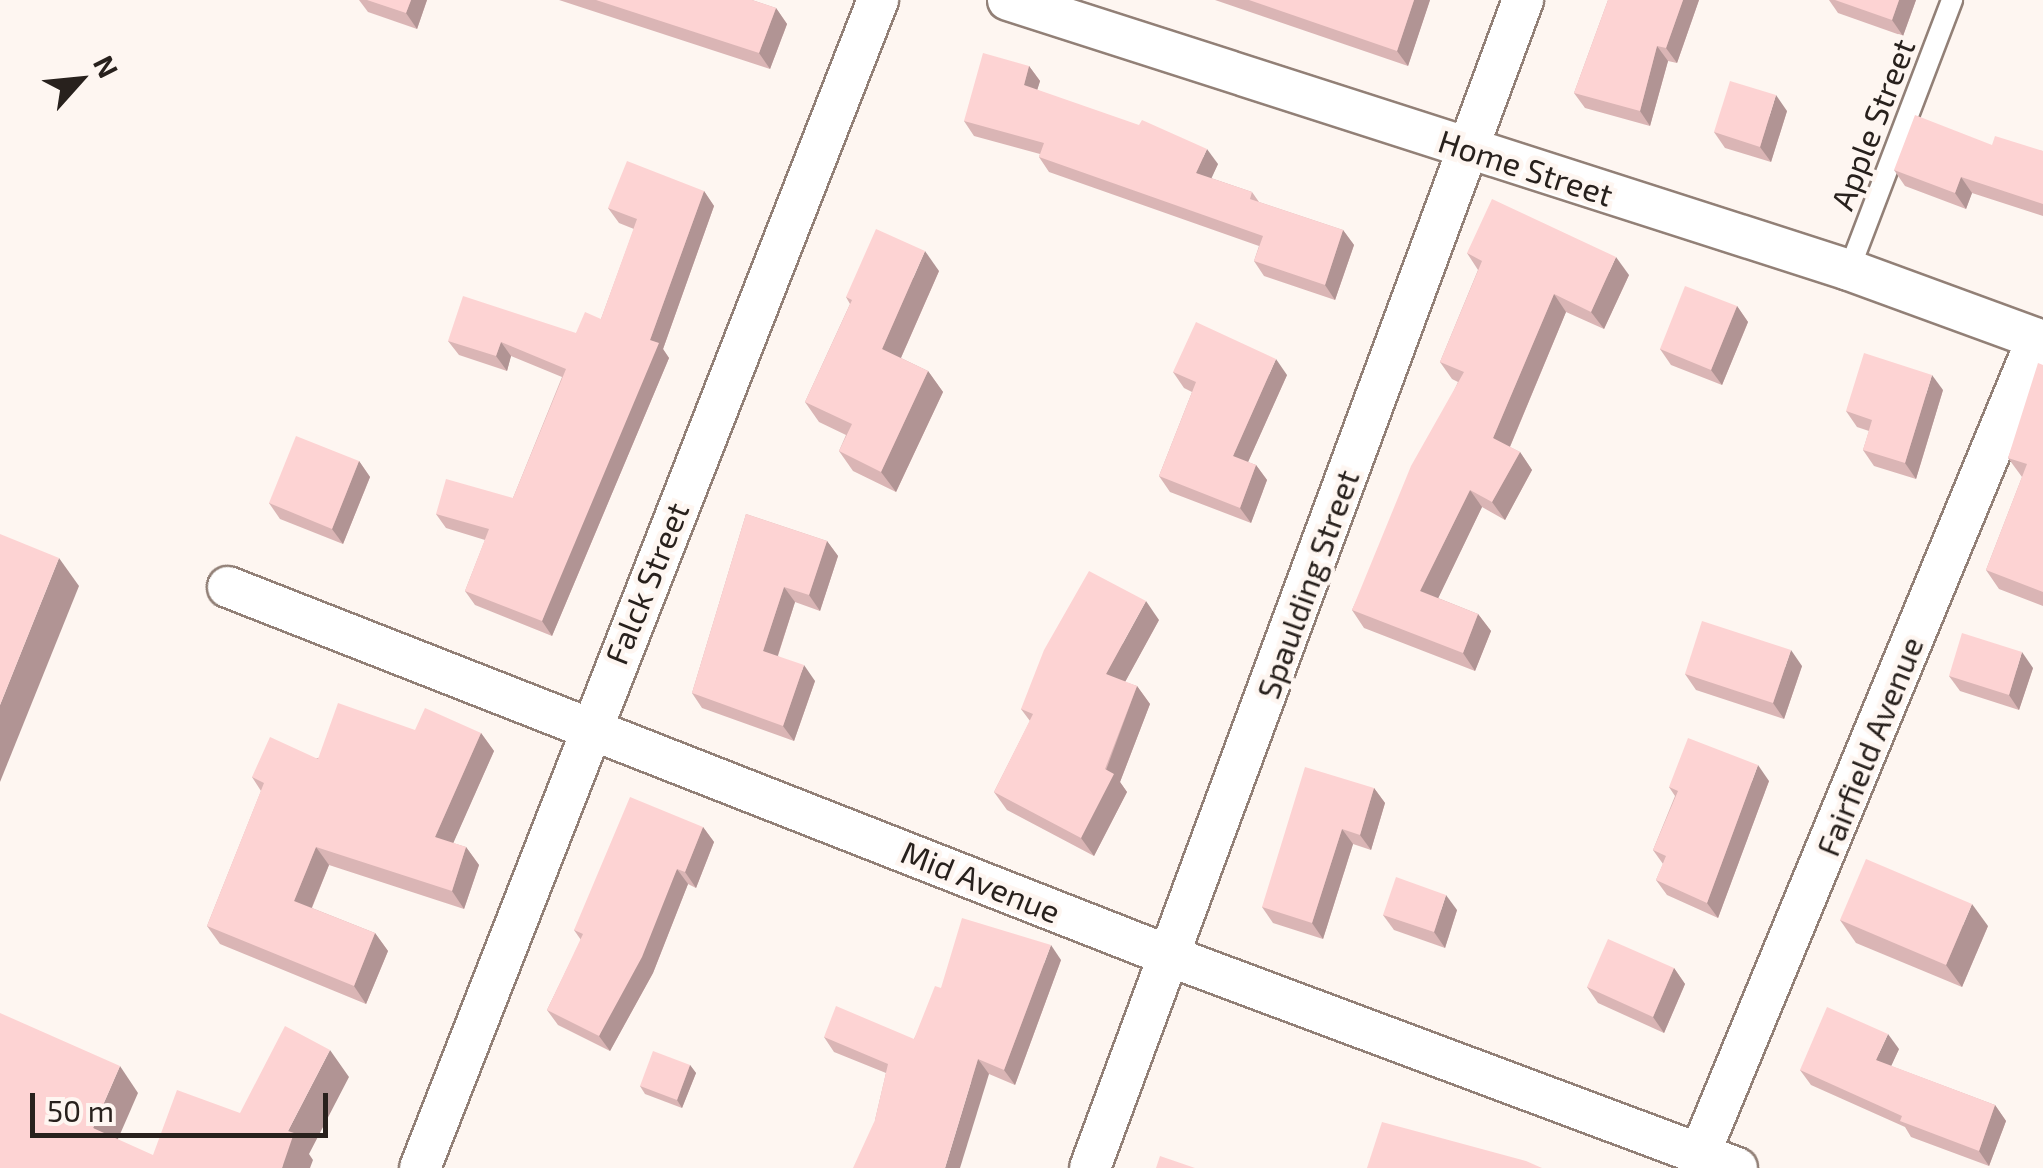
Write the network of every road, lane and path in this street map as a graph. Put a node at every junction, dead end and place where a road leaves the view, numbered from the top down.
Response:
1 (878, 0) edge
2 (1008, 0) edge
3 (1523, 0) edge
4 (1952, 0) edge
5 (1466, 148) junction
6 (1849, 270) junction
7 (2040, 340) edge
8 (228, 587) dead end
9 (589, 726) junction
10 (1172, 957) junction
11 (1700, 1153) junction
12 (420, 1168) edge
13 (1090, 1168) edge
14 (1737, 1168) edge

1 - 9 street, Falck Street
2 - 5 street, Home Street
3 - 5 street, Spaulding Street
4 - 6 lane, Apple Street
5 - 6 street, Home Street
5 - 10 street, Spaulding Street
6 - 7 street, Home Street
7 - 11 street, Fairfield Avenue
8 - 9 street, Mid Avenue
9 - 10 street, Mid Avenue
9 - 12 street, Falck Street
10 - 11 street, Mid Avenue
10 - 13 street, Spaulding Street
11 - 14 street, Mid Avenue

